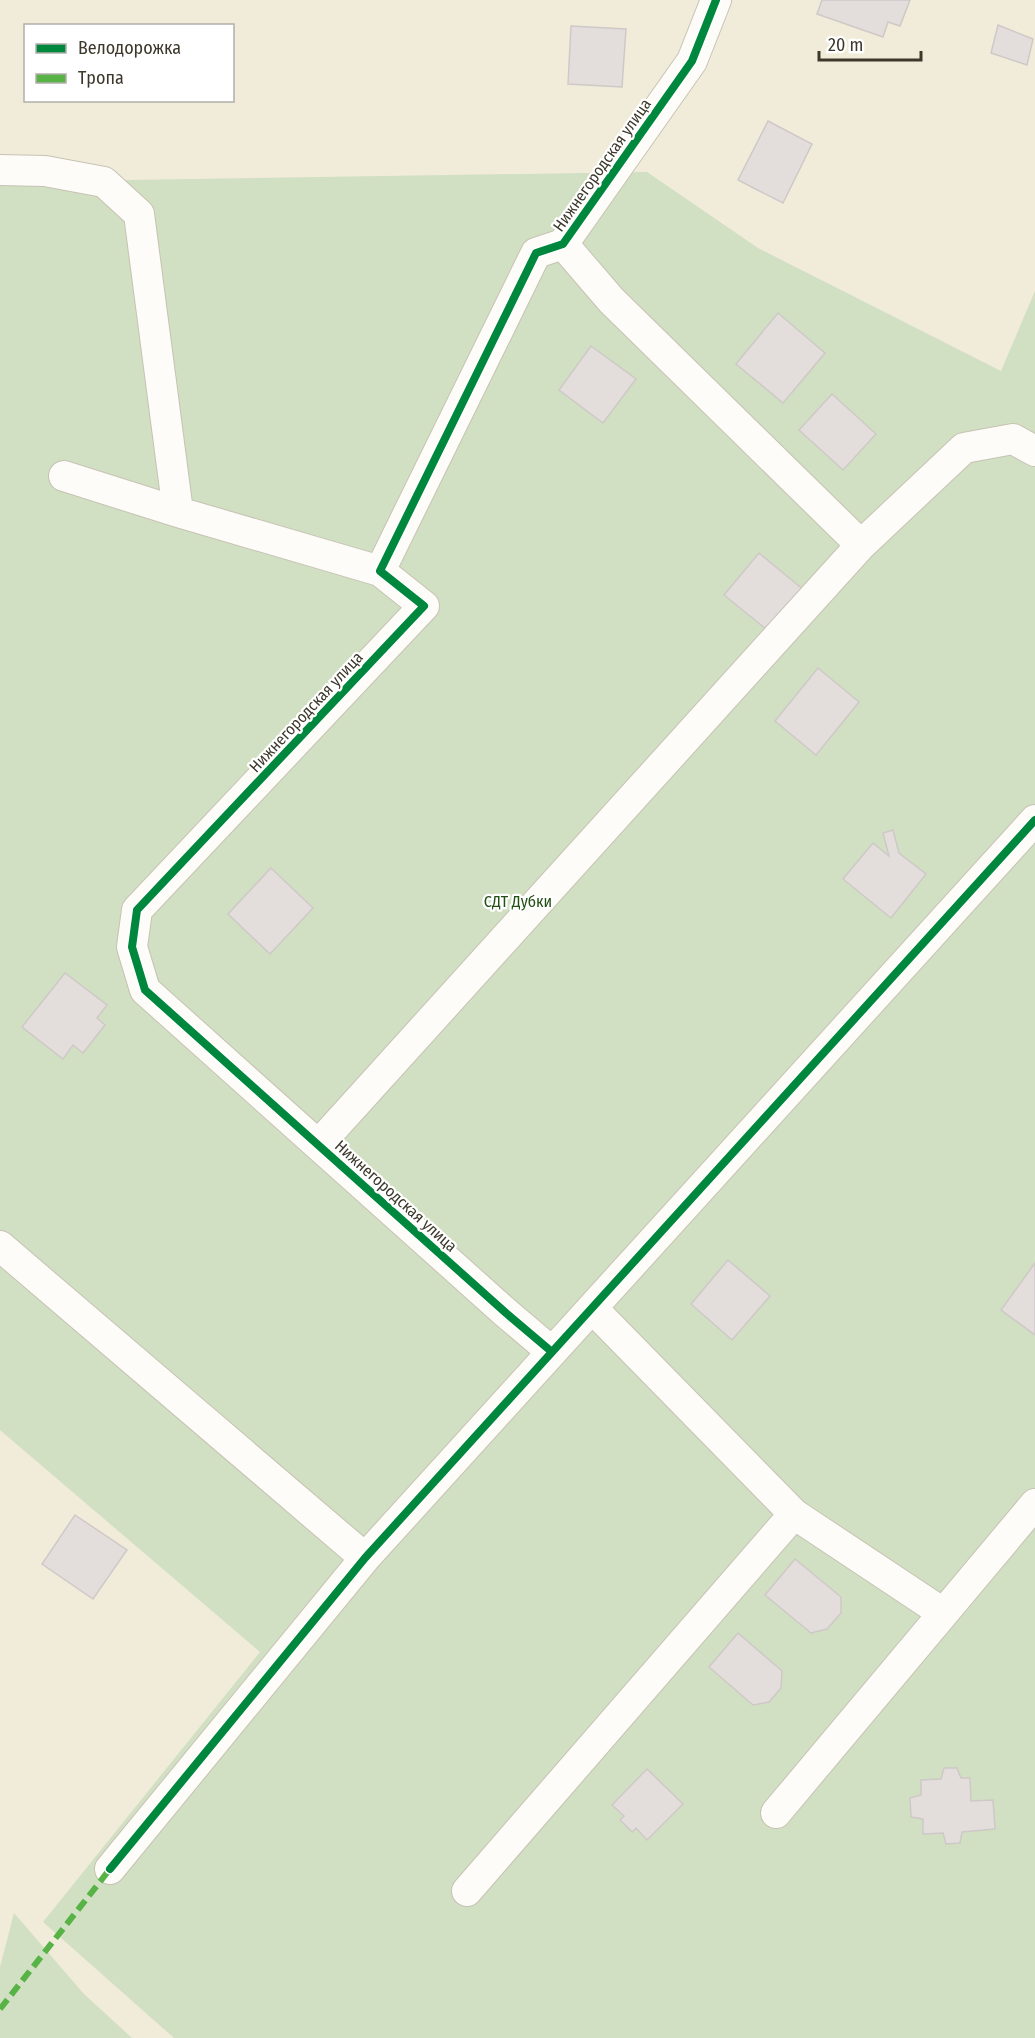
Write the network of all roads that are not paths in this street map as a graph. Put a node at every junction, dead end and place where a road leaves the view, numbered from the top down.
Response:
1 (716, 0) edge
2 (0, 170) edge
3 (563, 244) junction
4 (1035, 451) edge
5 (64, 476) dead end
6 (178, 512) junction
7 (861, 545) junction
8 (380, 571) junction
9 (1035, 820) edge
10 (319, 1144) junction
11 (0, 1246) edge
12 (592, 1308) junction
13 (552, 1352) junction
14 (1035, 1504) edge
15 (795, 1514) junction
16 (365, 1558) junction
17 (943, 1613) junction
18 (776, 1813) dead end
19 (110, 1869) dead end
20 (467, 1891) dead end

1 - 3 street, Нижнегородская улица
2 - 6 street
3 - 7 street
3 - 8 street, Нижнегородская улица
4 - 7 street
5 - 6 street
6 - 8 street
7 - 10 street
8 - 10 street, Нижнегородская улица
9 - 12 street
10 - 13 street, Нижнегородская улица
11 - 16 street
12 - 13 street
12 - 15 street
13 - 16 street
14 - 17 street
15 - 17 street
15 - 20 street
16 - 19 street
17 - 18 street

